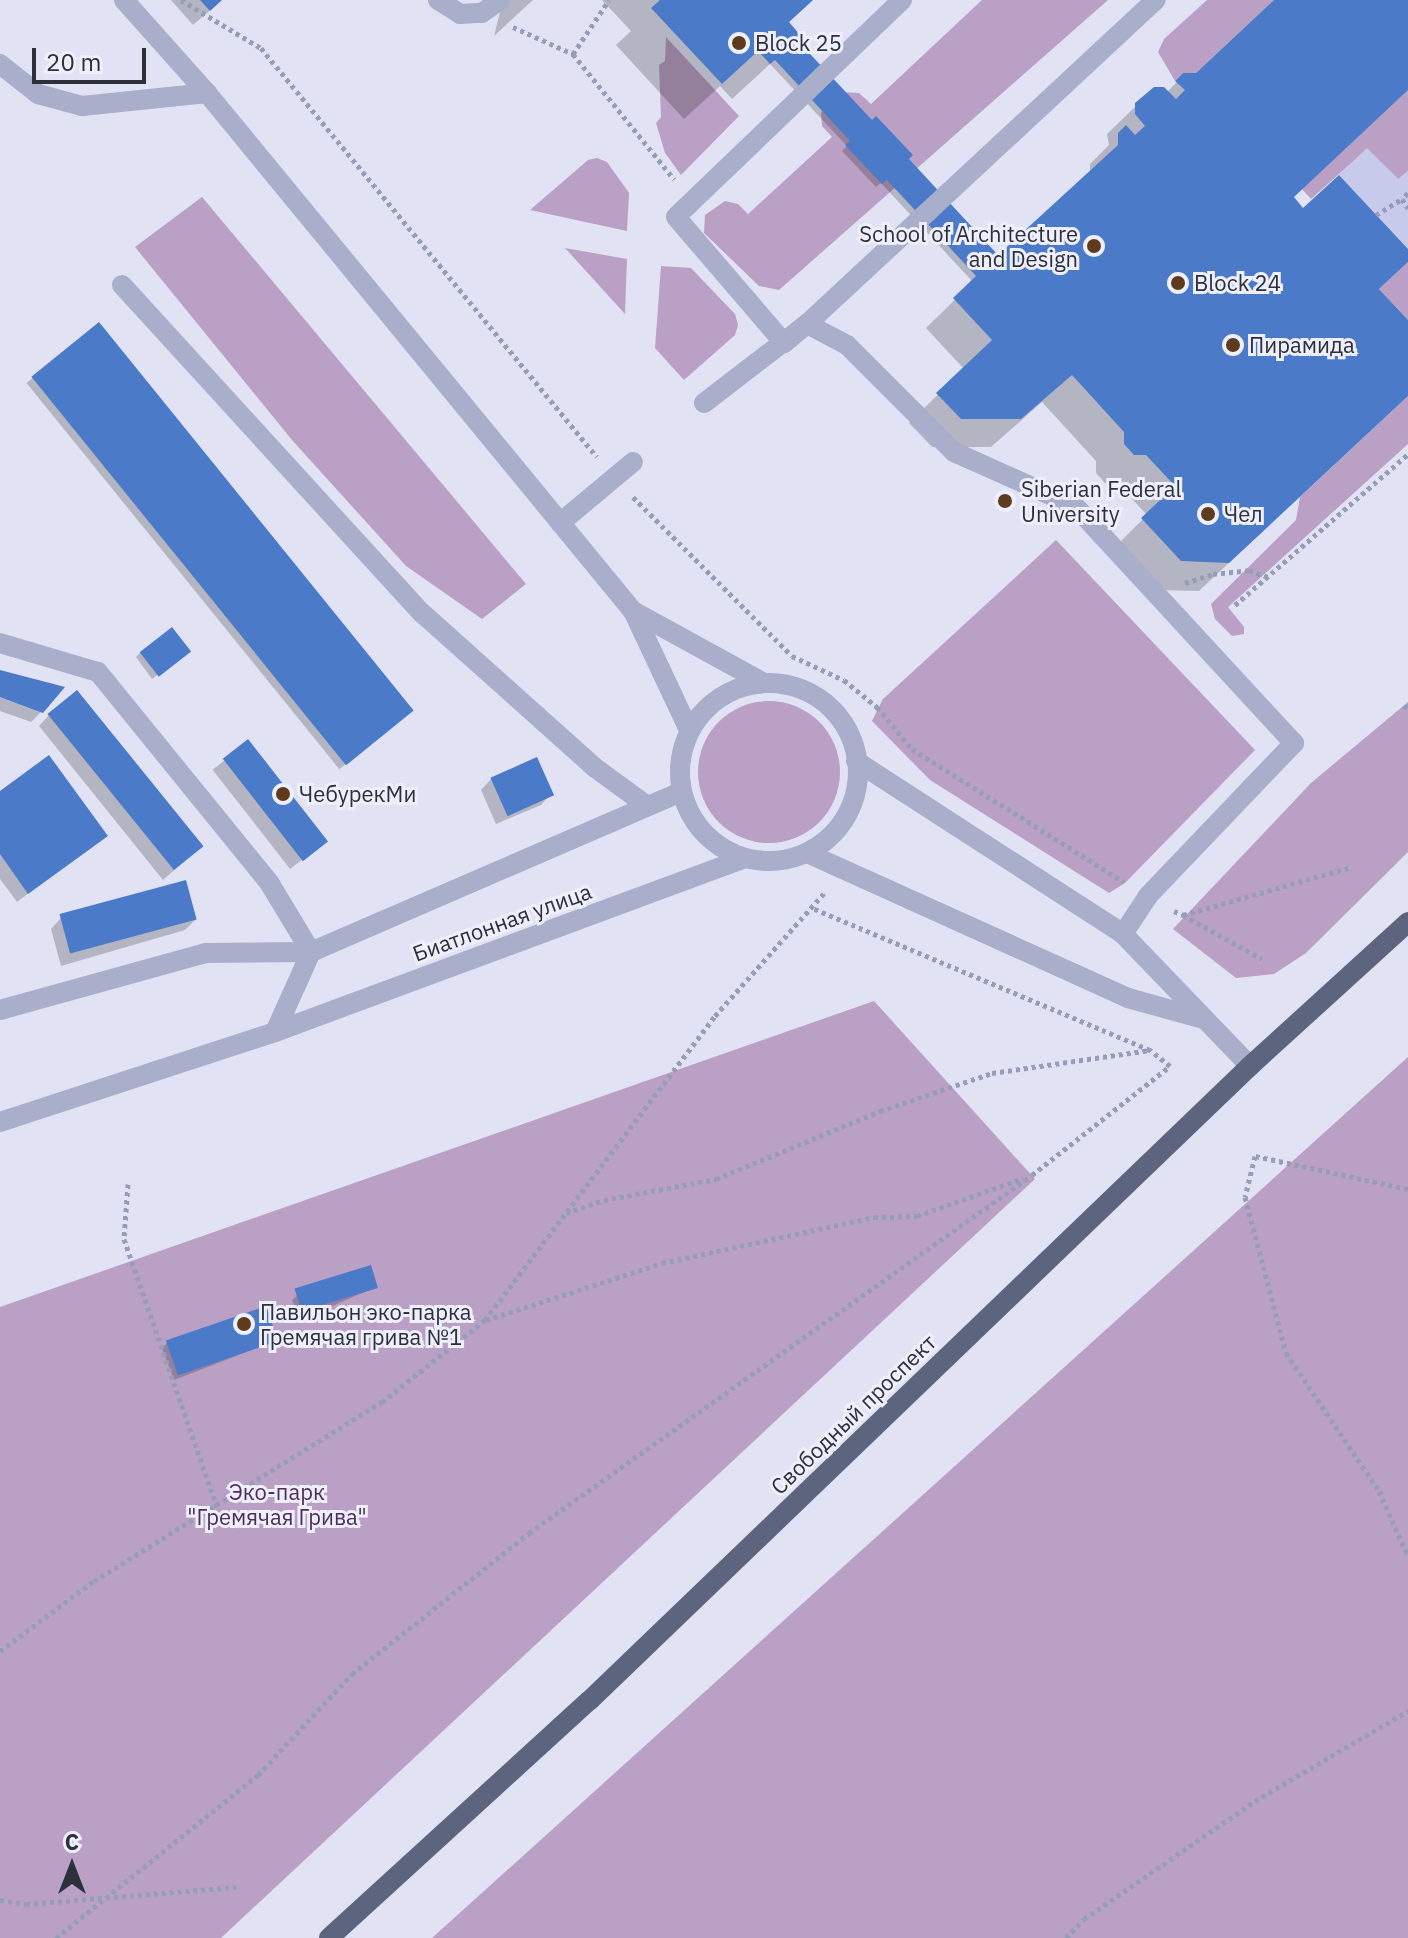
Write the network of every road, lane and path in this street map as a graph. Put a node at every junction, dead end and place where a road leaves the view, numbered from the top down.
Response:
1 (124, 0) edge
2 (438, 0) edge
3 (500, 0) edge
4 (609, 0) edge
5 (902, 0) edge
6 (1156, 0) edge
7 (482, 13) junction
8 (573, 54) junction
9 (0, 64) edge
10 (207, 93) junction
11 (1408, 193) edge
12 (1402, 199) junction
13 (692, 201) junction
14 (1408, 208) edge
15 (1376, 215) dead end
16 (122, 285) dead end
17 (807, 324) junction
18 (784, 343) junction
19 (704, 403) dead end
20 (1408, 454) edge
21 (633, 462) dead end
22 (560, 523) junction
23 (1268, 577) junction
24 (1158, 593) junction
25 (1235, 605) dead end
26 (633, 611) junction
27 (0, 643) edge
28 (762, 682) junction
29 (689, 730) junction
30 (856, 761) junction
31 (681, 792) junction
32 (646, 805) junction
33 (807, 853) junction
34 (745, 858) junction
35 (1348, 868) dead end
36 (843, 870) junction
37 (1125, 883) dead end
38 (1148, 896) junction
39 (812, 908) junction
40 (1183, 915) junction
41 (1408, 922) edge
42 (1123, 934) junction
43 (311, 952) junction
44 (1262, 959) dead end
45 (0, 1010) edge
46 (1203, 1019) junction
47 (275, 1032) junction
48 (1150, 1050) junction
49 (1250, 1066) junction
50 (0, 1122) edge
51 (1032, 1175) junction
52 (128, 1184) dead end
53 (1408, 1189) edge
54 (565, 1214) junction
55 (485, 1320) junction
56 (217, 1507) junction
57 (1408, 1556) edge
58 (0, 1651) edge
59 (1408, 1711) edge
60 (236, 1887) dead end
61 (111, 1897) junction
62 (0, 1900) edge
63 (56, 1938) edge
64 (329, 1938) edge
65 (1066, 1938) edge

1 - 10 street
2 - 7 street
3 - 7 street
4 - 8 path
5 - 13 street
6 - 17 street
7 - 8 path
8 - 13 path
9 - 10 street
10 - 22 street
11 - 12 path
12 - 14 path
12 - 15 path
13 - 18 street
16 - 32 street
17 - 18 street
17 - 24 street
18 - 19 street
20 - 23 path
21 - 22 street
22 - 26 street
23 - 24 path
23 - 25 path
24 - 38 street
26 - 28 street
26 - 29 street
27 - 43 street
28 - 29 street
28 - 30 street
29 - 31 street
30 - 33 street
30 - 42 street
31 - 32 street, Биатлонная улица
31 - 34 street
32 - 43 street, Биатлонная улица
33 - 34 street
33 - 36 street
34 - 47 street, Биатлонная улица
35 - 40 path
36 - 39 path
36 - 46 street
37 - 38 path
38 - 40 path
38 - 42 street
39 - 48 path
39 - 54 path
40 - 44 path
41 - 49 main road, Свободный проспект
42 - 46 street
43 - 45 street
43 - 47 street
46 - 49 street
47 - 50 street, Биатлонная улица
48 - 51 path
48 - 54 path
49 - 64 main road, Свободный проспект
51 - 55 path
51 - 61 path
52 - 56 path
53 - 57 path
54 - 55 path
55 - 56 path
56 - 58 path
59 - 65 path
60 - 61 path
61 - 62 path
61 - 63 path

